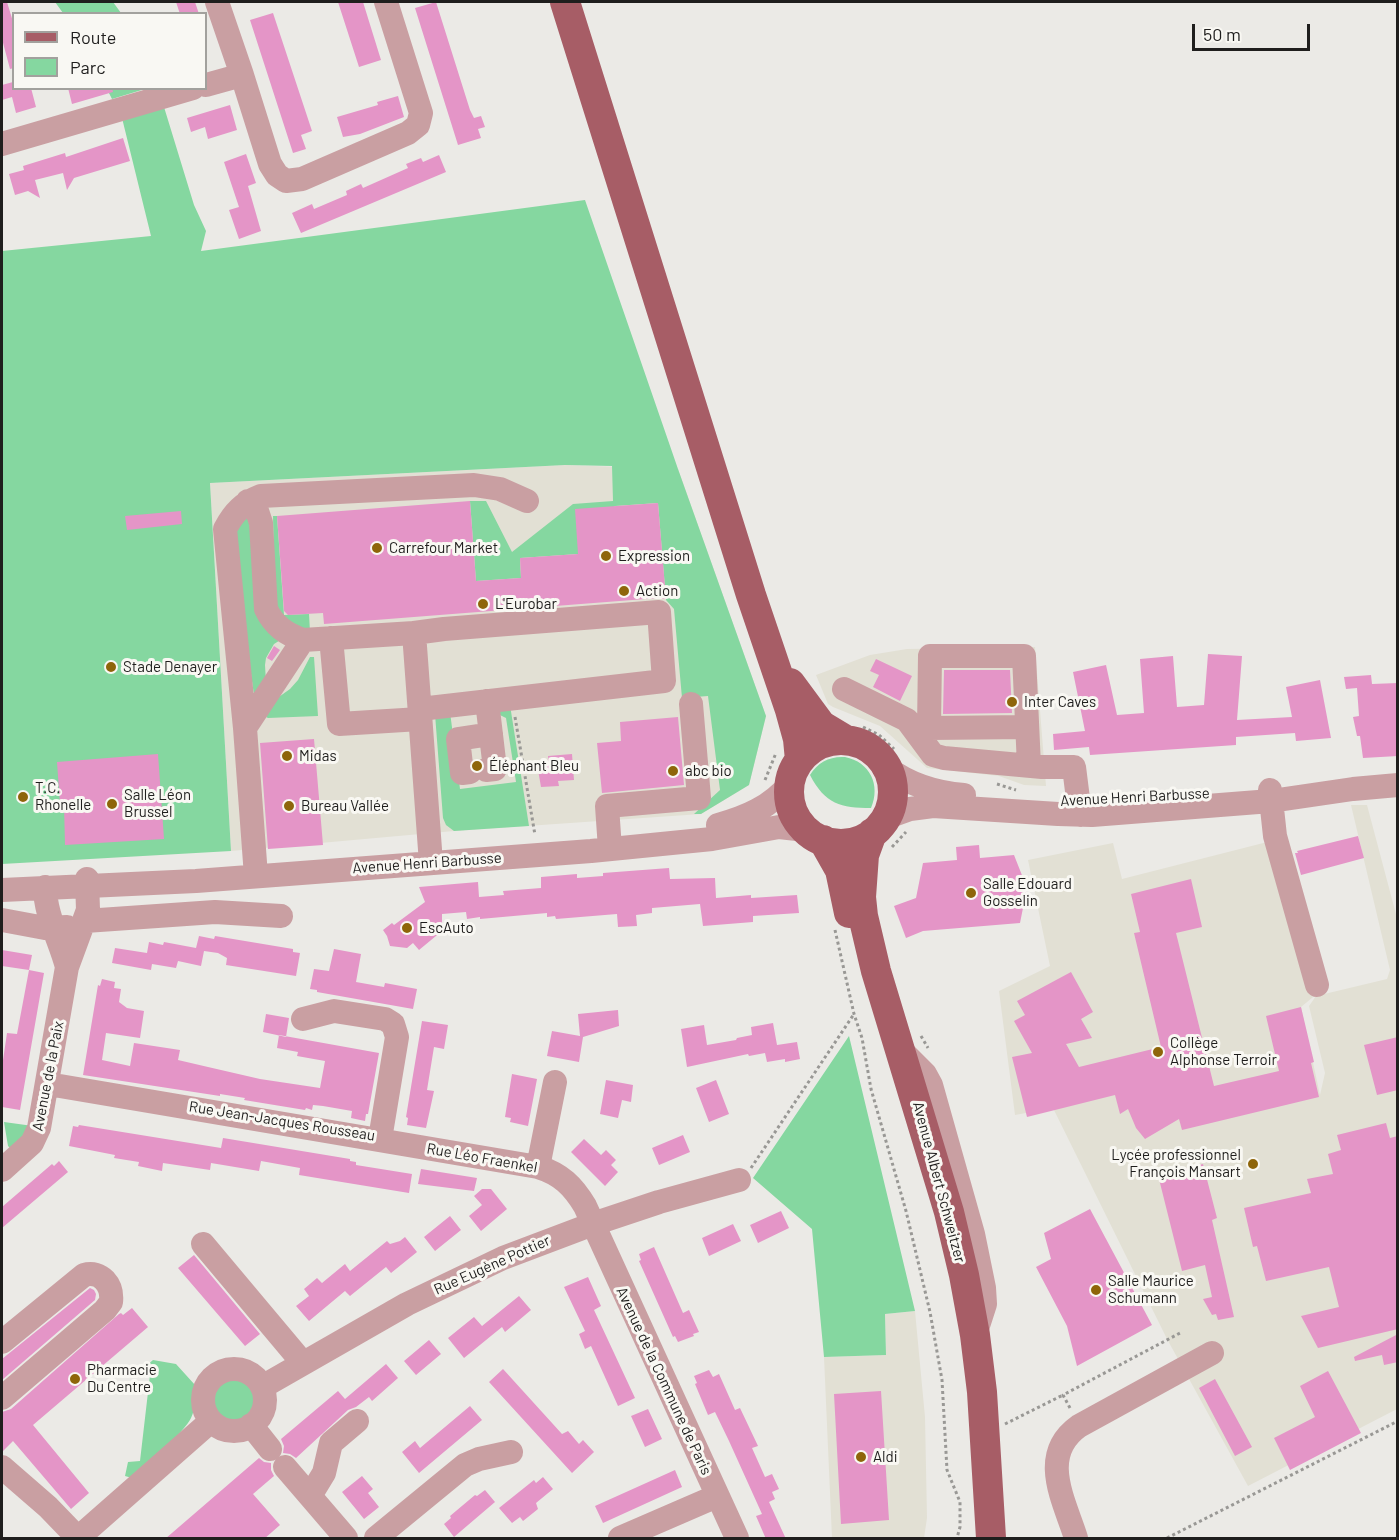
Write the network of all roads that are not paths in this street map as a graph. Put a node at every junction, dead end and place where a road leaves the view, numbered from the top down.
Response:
1 (217, 2) edge
2 (386, 2) edge
3 (565, 2) edge
4 (242, 75) junction
5 (207, 85) edge
6 (186, 90) edge
7 (2, 144) edge
8 (248, 501) junction
9 (527, 501) dead end
10 (414, 633) junction
11 (332, 638) junction
12 (303, 640) junction
13 (772, 655) junction
14 (844, 689) dead end
15 (487, 701) junction
16 (691, 704) dead end
17 (420, 714) junction
18 (1027, 727) junction
19 (245, 728) junction
20 (849, 732) junction
21 (491, 734) junction
22 (925, 734) junction
23 (893, 762) junction
24 (1029, 766) junction
25 (783, 769) junction
26 (1398, 785) edge
27 (1270, 796) junction
28 (1079, 809) junction
29 (889, 832) junction
30 (815, 835) junction
31 (609, 842) junction
32 (430, 855) junction
33 (255, 868) junction
34 (87, 883) junction
35 (45, 887) junction
36 (2, 890) edge
37 (281, 916) dead end
38 (2, 920) edge
39 (84, 923) junction
40 (54, 928) junction
41 (67, 967) junction
42 (1317, 986) dead end
43 (303, 1019) dead end
44 (555, 1082) dead end
45 (48, 1084) junction
46 (380, 1139) junction
47 (538, 1167) junction
48 (2, 1170) edge
49 (739, 1180) road end
50 (593, 1224) junction
51 (203, 1244) dead end
52 (2, 1342) edge
53 (1212, 1353) dead end
54 (302, 1362) junction
55 (262, 1387) junction
56 (2, 1398) edge
57 (211, 1421) junction
58 (357, 1421) dead end
59 (251, 1425) junction
60 (511, 1452) dead end
61 (2, 1467) edge
62 (310, 1496) junction
63 (717, 1496) junction
64 (78, 1538) edge
65 (346, 1539) edge
66 (376, 1539) edge
67 (620, 1539) edge
68 (736, 1539) edge
69 (974, 1539) edge
70 (991, 1539) edge
71 (1076, 1539) edge

1 - 4 street
2 - 4 street
3 - 13 main road
4 - 5 street
6 - 7 street
8 - 9 street
8 - 12 street
8 - 19 street
10 - 11 street
10 - 15 street
10 - 17 street
11 - 12 street
11 - 17 street
12 - 19 street
13 - 20 main road
13 - 25 main road
14 - 22 street
15 - 17 street
15 - 21 street
16 - 31 street
17 - 32 street
18 - 22 street
18 - 22 street
18 - 24 street
19 - 33 street
20 - 23 main road
20 - 25 main road
21 - 21 street
22 - 24 street
23 - 28 street, Avenue Henri Barbusse
23 - 29 main road
24 - 28 street
25 - 30 main road
25 - 31 street, Avenue Henri Barbusse
26 - 27 street, Avenue Henri Barbusse
27 - 28 street, Avenue Henri Barbusse
27 - 42 street
28 - 29 street, Avenue Henri Barbusse
29 - 30 main road
29 - 70 main road, Avenue Albert Schweitzer
30 - 31 street, Avenue Henri Barbusse
30 - 69 main road, Avenue Albert Schweitzer
31 - 32 street, Avenue Henri Barbusse
31 - 32 street, Avenue Henri Barbusse
32 - 33 street, Avenue Henri Barbusse
33 - 34 street, Avenue Henri Barbusse
34 - 35 street, Avenue Henri Barbusse
34 - 39 street, Avenue de la Paix
35 - 36 street, Avenue Henri Barbusse
35 - 40 street, Avenue de la Paix
37 - 39 street
38 - 40 street
39 - 40 street
39 - 41 street, Avenue de la Paix
40 - 41 street, Avenue de la Paix
41 - 45 street, Avenue de la Paix
43 - 46 street, Rue Jean-Jacques Rousseau
44 - 47 street
45 - 46 street, Rue Jean-Jacques Rousseau
45 - 48 street, Avenue de la Paix
46 - 47 street, Rue Léo Fraenkel
47 - 50 street, Rue Léo Fraenkel
49 - 50 street, Rue Eugène Pottier
50 - 54 street, Rue Eugène Pottier
50 - 63 street, Avenue de la Commune de Paris
51 - 54 street
52 - 56 street
53 - 71 street
54 - 55 street, Rue Eugène Pottier
55 - 57 street
55 - 59 street
57 - 59 street
57 - 64 street
58 - 62 street
59 - 62 street
60 - 66 street
61 - 64 street
62 - 65 street
63 - 67 street
63 - 68 street, Avenue de la Commune de Paris

